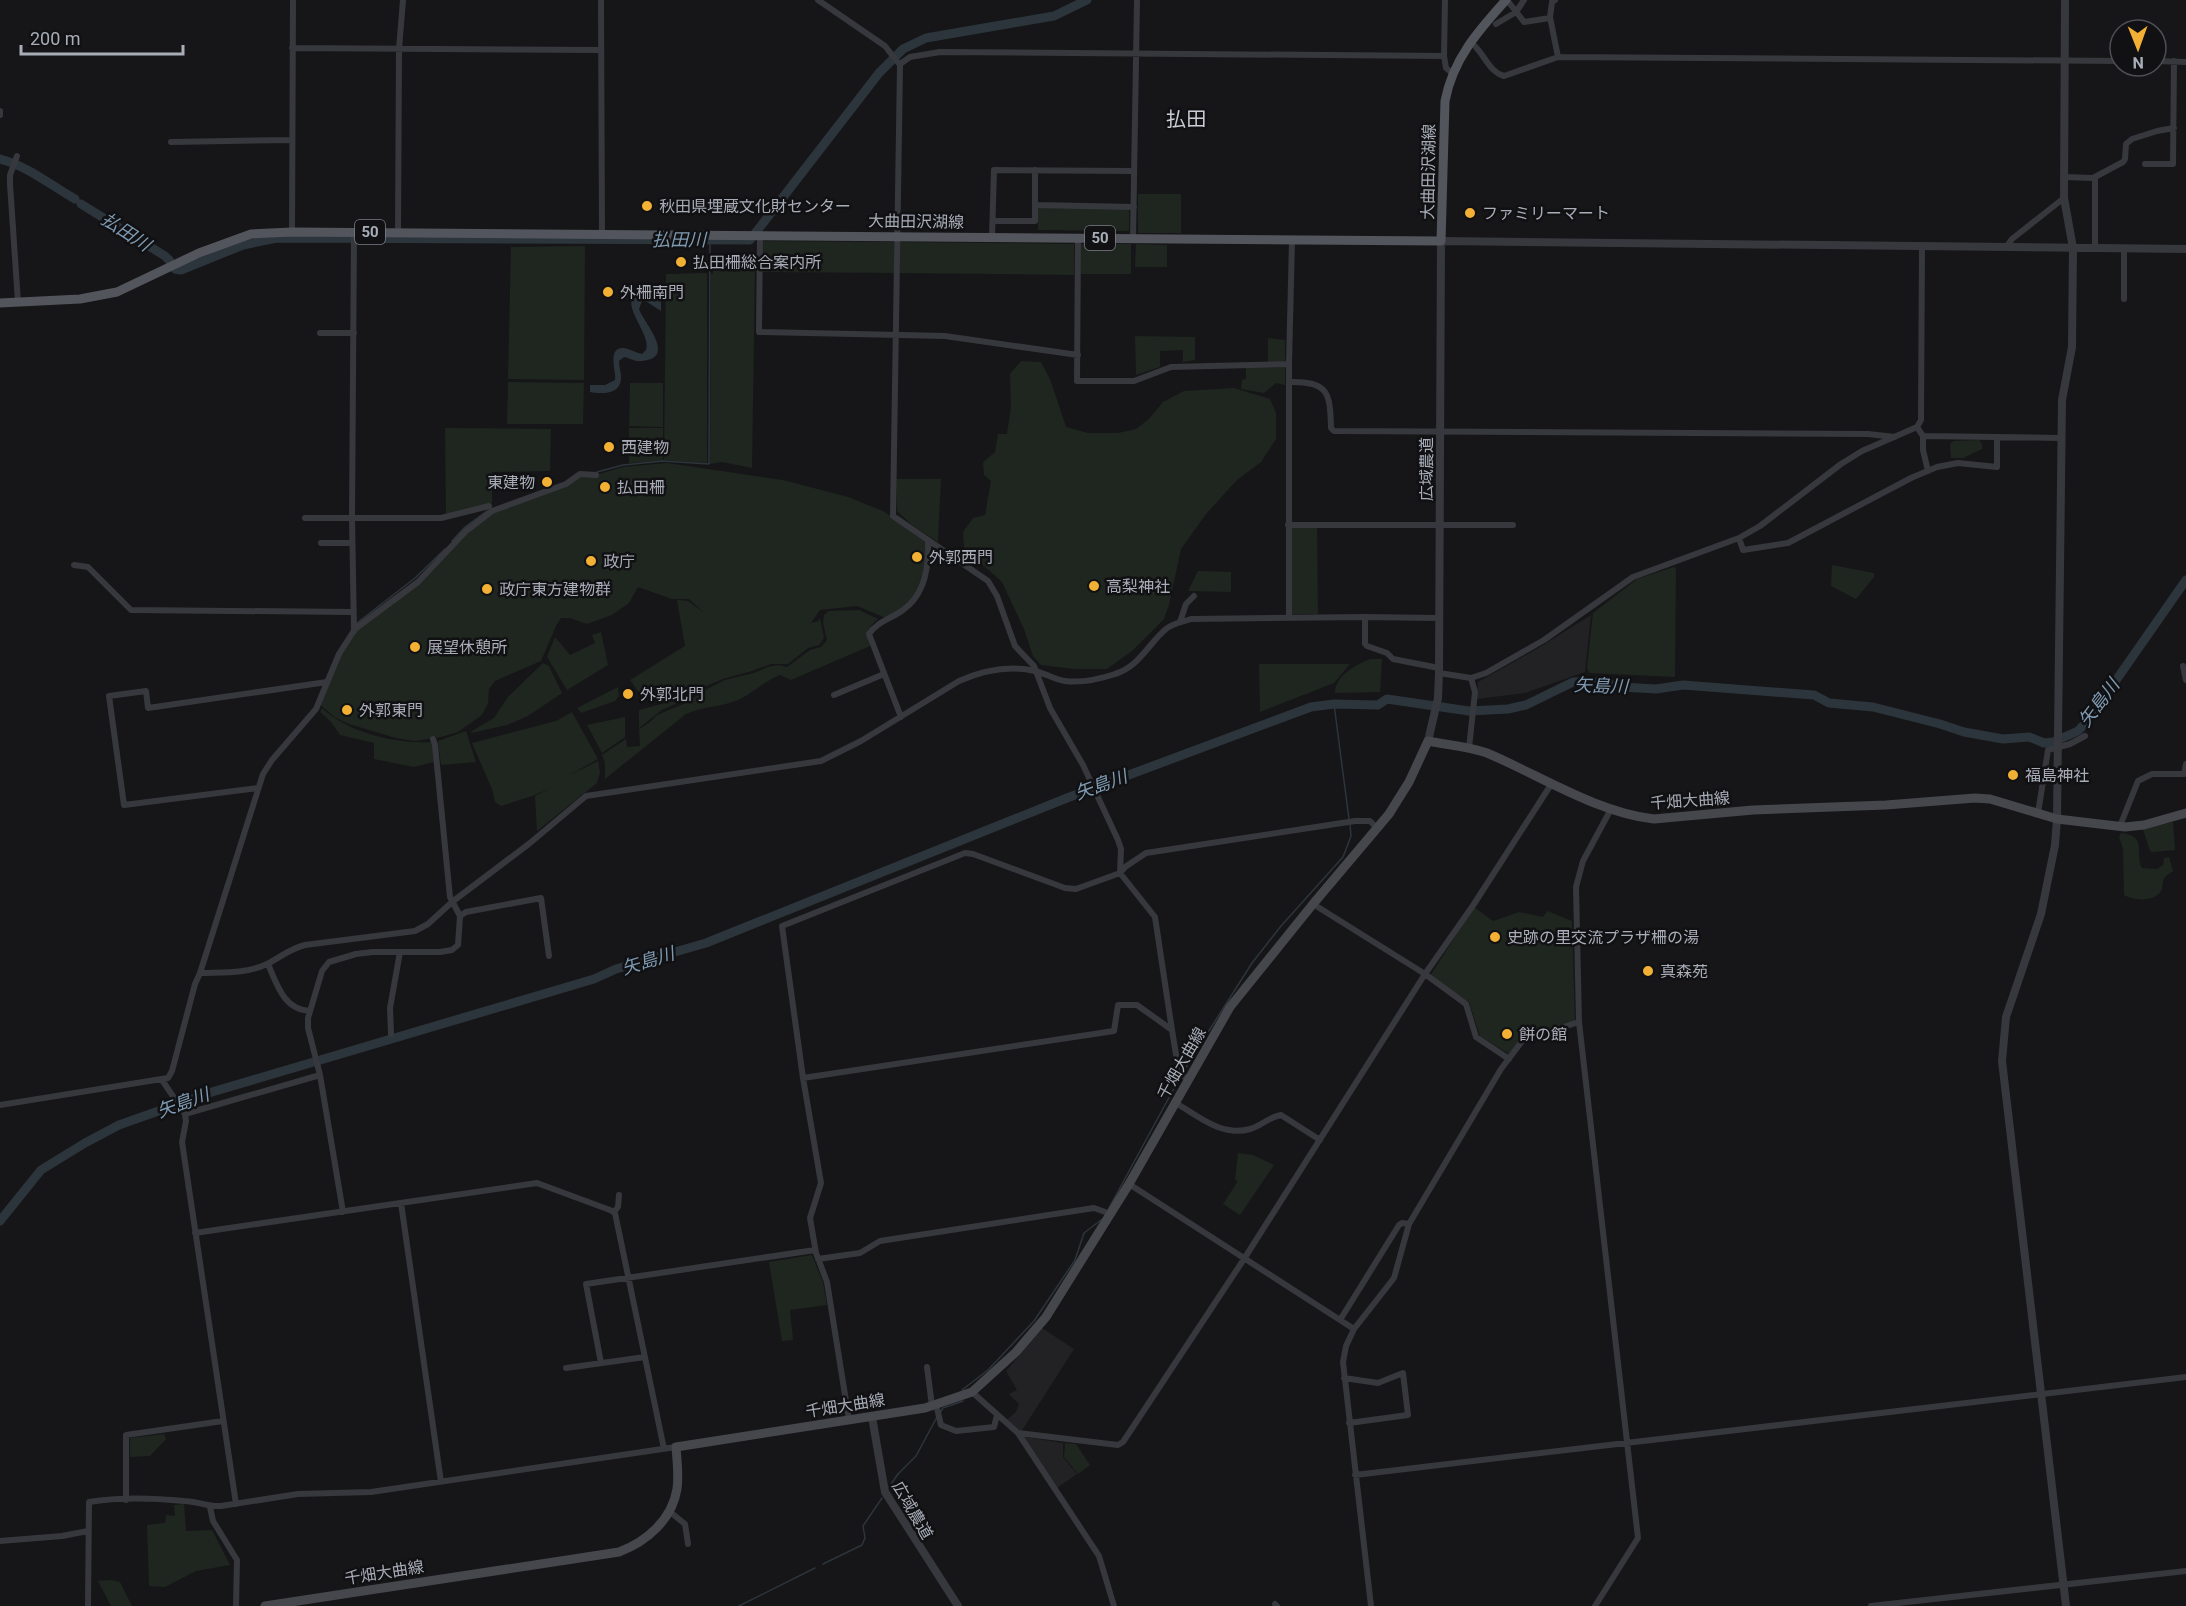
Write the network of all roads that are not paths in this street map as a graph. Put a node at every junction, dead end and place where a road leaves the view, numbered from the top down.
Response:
1 (293, 0) edge
2 (403, 0) edge
3 (601, 0) edge
4 (818, 0) edge
5 (1137, 0) edge
6 (1445, 0) edge
7 (1506, 0) edge
8 (1524, 0) edge
9 (1555, 0) edge
10 (2066, 0) edge
11 (1497, 10) junction
12 (1516, 12) junction
13 (1550, 18) junction
14 (1504, 20) junction
15 (1496, 24) dead end
16 (1470, 42) junction
17 (292, 48) junction
18 (399, 49) junction
19 (601, 50) junction
20 (1136, 54) junction
21 (1444, 56) junction
22 (1558, 57) junction
23 (2065, 60) junction
24 (2108, 61) edge
25 (2168, 62) edge
26 (2174, 62) junction
27 (2186, 62) edge
28 (899, 63) junction
29 (1452, 73) junction
30 (2174, 128) junction
31 (291, 140) junction
32 (171, 142) dead end
33 (17, 156) dead end
34 (2145, 164) dead end
35 (1035, 170) junction
36 (1134, 171) junction
37 (2064, 177) junction
38 (2094, 177) junction
39 (2064, 198) junction
40 (1035, 205) junction
41 (1134, 207) junction
42 (993, 221) junction
43 (292, 232) junction
44 (354, 232) junction
45 (398, 233) junction
46 (602, 234) junction
47 (757, 234) junction
48 (898, 236) junction
49 (992, 237) junction
50 (1078, 238) junction
51 (1133, 238) junction
52 (1292, 240) junction
53 (1441, 241) junction
54 (1922, 245) junction
55 (2007, 246) junction
56 (2073, 248) junction
57 (2095, 248) junction
58 (2124, 249) junction
59 (2186, 249) edge
60 (2124, 299) dead end
61 (18, 302) junction
62 (0, 303) edge
63 (320, 333) dead end
64 (354, 333) junction
65 (896, 335) junction
66 (1078, 355) junction
67 (1289, 364) junction
68 (1289, 382) junction
69 (1917, 427) junction
70 (1440, 431) junction
71 (1923, 436) junction
72 (1896, 437) junction
73 (1997, 437) junction
74 (2061, 438) junction
75 (1928, 471) junction
76 (596, 476) dead end
77 (489, 506) dead end
78 (304, 518) dead end
79 (352, 518) junction
80 (1288, 525) junction
81 (1439, 525) junction
82 (1513, 525) dead end
83 (1739, 538) junction
84 (928, 541) junction
85 (321, 543) dead end
86 (352, 543) junction
87 (74, 565) dead end
88 (1194, 596) dead end
89 (352, 612) junction
90 (1365, 616) junction
91 (1289, 617) junction
92 (1438, 618) junction
93 (1180, 622) junction
94 (354, 631) junction
95 (2183, 666) dead end
96 (1035, 671) junction
97 (1439, 671) junction
98 (884, 674) junction
99 (1471, 678) junction
100 (2186, 680) edge
101 (327, 682) junction
102 (834, 695) dead end
103 (901, 717) junction
104 (2085, 736) dead end
105 (433, 739) dead end
106 (1428, 741) junction
107 (1468, 748) junction
108 (2058, 748) junction
109 (2186, 764) edge
110 (2185, 774) edge
111 (1552, 783) junction
112 (258, 788) junction
113 (1611, 809) junction
114 (2038, 813) junction
115 (2186, 813) edge
116 (2057, 819) junction
117 (2120, 826) junction
118 (1377, 828) junction
119 (1120, 873) junction
120 (452, 902) junction
121 (1313, 904) junction
122 (460, 916) junction
123 (400, 952) junction
124 (549, 956) dead end
125 (268, 964) junction
126 (200, 973) junction
127 (1425, 974) junction
128 (310, 1011) junction
129 (1579, 1022) junction
130 (1172, 1030) junction
131 (391, 1034) dead end
132 (1509, 1059) junction
133 (320, 1075) junction
134 (803, 1078) junction
135 (162, 1080) junction
136 (1189, 1080) junction
137 (1176, 1103) junction
138 (0, 1105) edge
139 (184, 1112) junction
140 (1320, 1140) junction
141 (1130, 1184) junction
142 (619, 1195) dead end
143 (401, 1203) junction
144 (343, 1212) junction
145 (614, 1212) junction
146 (1111, 1214) junction
147 (1409, 1224) junction
148 (195, 1233) junction
149 (815, 1250) junction
150 (818, 1259) junction
151 (1244, 1259) junction
152 (629, 1278) junction
153 (1340, 1320) junction
154 (1354, 1329) junction
155 (645, 1356) junction
156 (601, 1363) junction
157 (927, 1367) dead end
158 (566, 1368) dead end
159 (2186, 1377) edge
160 (1344, 1378) junction
161 (972, 1392) junction
162 (2042, 1394) junction
163 (935, 1407) junction
164 (997, 1415) junction
165 (872, 1417) junction
166 (849, 1420) junction
167 (223, 1421) junction
168 (1349, 1422) junction
169 (1018, 1433) junction
170 (1628, 1442) junction
171 (676, 1447) junction
172 (664, 1449) junction
173 (1355, 1475) junction
174 (441, 1482) junction
175 (126, 1500) junction
176 (236, 1504) junction
177 (210, 1507) junction
178 (669, 1511) junction
179 (88, 1531) junction
180 (0, 1540) edge
181 (688, 1544) dead end
182 (2186, 1571) edge
183 (2064, 1584) junction
184 (88, 1606) edge
185 (236, 1606) edge
186 (265, 1606) edge
187 (958, 1606) edge
188 (1114, 1606) edge
189 (1371, 1606) edge
190 (1595, 1606) edge
191 (1870, 1606) edge
192 (2066, 1606) edge

1 - 17 street
2 - 18 street
3 - 19 street
4 - 28 street
5 - 20 street
6 - 21 street
7 - 11 main road, 大曲田沢湖線
7 - 12 street
8 - 12 street
9 - 13 street
10 - 23 street
11 - 14 street
11 - 16 main road, 大曲田沢湖線
12 - 13 street
12 - 14 street
13 - 22 street
14 - 15 street
16 - 22 street
16 - 29 main road, 大曲田沢湖線
17 - 18 street
17 - 31 street
18 - 19 street
18 - 45 street
19 - 46 street
20 - 21 street
20 - 28 street
20 - 36 street
21 - 29 street
22 - 23 street
23 - 24 street
23 - 37 street
25 - 26 street
26 - 27 street
26 - 30 street
28 - 48 street
29 - 53 main road, 大曲田沢湖線
30 - 34 street
30 - 38 street
31 - 32 street
31 - 43 street
33 - 61 street
35 - 36 street
35 - 40 street
35 - 42 street
36 - 41 street
37 - 38 street
37 - 39 street
38 - 57 street
39 - 55 street
39 - 56 street
40 - 41 street
40 - 42 street
41 - 51 street
42 - 49 street
43 - 44 main road, 大曲田沢湖線 / 50
43 - 61 main road, 大曲田沢湖線 / 50
44 - 45 main road, 大曲田沢湖線 / 50
44 - 64 street
45 - 46 main road, 大曲田沢湖線 / 50
46 - 47 main road, 大曲田沢湖線 / 50
47 - 48 main road, 大曲田沢湖線 / 50
47 - 65 street
48 - 49 main road, 大曲田沢湖線 / 50
48 - 65 street
49 - 50 main road, 大曲田沢湖線 / 50
50 - 51 main road, 大曲田沢湖線 / 50
50 - 66 street
51 - 52 main road, 大曲田沢湖線 / 50
52 - 53 main road, 大曲田沢湖線 / 50
52 - 67 street
53 - 54 street
53 - 70 street, 広域農道
54 - 55 street
54 - 69 street
55 - 56 street
56 - 57 street
56 - 74 street
57 - 58 street
58 - 59 street
58 - 60 street
61 - 62 main road, 大曲田沢湖線 / 50
63 - 64 street
64 - 79 street
65 - 66 street
65 - 84 street
66 - 67 street
67 - 68 street
68 - 70 street
68 - 80 street
69 - 71 street
69 - 72 street
70 - 72 street
70 - 81 street, 広域農道
71 - 73 street
71 - 75 street
72 - 83 street
73 - 74 street
73 - 75 street
74 - 108 street
75 - 83 street
76 - 94 street
77 - 79 street
78 - 79 street
79 - 86 street
80 - 81 street
80 - 91 street
81 - 82 street
81 - 92 street, 広域農道
83 - 99 street
84 - 96 street
84 - 98 street
85 - 86 street
86 - 89 street
87 - 89 street
88 - 93 street
89 - 94 street
90 - 91 street
90 - 92 street
90 - 97 street
91 - 93 street
92 - 97 street, 広域農道
93 - 96 street
94 - 101 street
95 - 100 street
96 - 103 street
96 - 119 street
97 - 99 street
97 - 106 street, 広域農道
98 - 102 street
98 - 103 street
99 - 107 street
101 - 112 street
101 - 112 street
103 - 120 street
104 - 108 street
105 - 120 street
106 - 107 main road, 千畑大曲線
106 - 118 main road, 千畑大曲線
107 - 111 main road, 千畑大曲線
108 - 114 street
108 - 116 street
109 - 110 street
110 - 117 street
111 - 113 main road, 千畑大曲線
111 - 127 street
112 - 126 street
113 - 114 main road, 千畑大曲線
113 - 129 street
114 - 116 main road, 千畑大曲線
115 - 117 main road, 千畑大曲線
116 - 117 main road, 千畑大曲線
116 - 162 street
118 - 119 street
118 - 121 main road, 千畑大曲線
119 - 130 street
119 - 134 street
120 - 122 street
120 - 125 street
121 - 127 street
121 - 136 main road, 千畑大曲線
122 - 123 street
122 - 124 street
123 - 128 street
123 - 131 street
125 - 126 street
125 - 128 street
126 - 135 street
127 - 132 street
127 - 140 street
128 - 133 street
129 - 132 street
129 - 170 street
130 - 134 street
130 - 136 street
132 - 147 street
133 - 139 street
133 - 144 street
134 - 149 street
135 - 138 street
135 - 139 street
136 - 137 main road, 千畑大曲線
137 - 140 street
137 - 141 main road, 千畑大曲線
139 - 148 street
140 - 151 street
141 - 146 main road, 千畑大曲線
141 - 151 street
142 - 145 street
143 - 144 street
143 - 145 street
143 - 174 street
144 - 148 street
145 - 152 street
146 - 150 street
146 - 161 main road, 千畑大曲線
147 - 153 street
147 - 154 street
148 - 167 street
149 - 150 street
149 - 152 street
150 - 166 street
151 - 153 street
151 - 169 street
152 - 155 street
152 - 156 street
153 - 154 street
154 - 160 street
155 - 156 street
155 - 172 street
156 - 158 street
157 - 163 street
159 - 162 street
160 - 168 street
160 - 168 street
161 - 163 main road, 千畑大曲線
161 - 164 street
162 - 170 street
162 - 183 street
163 - 164 street
163 - 165 main road, 千畑大曲線
164 - 169 street
165 - 166 main road, 千畑大曲線
165 - 187 street, 広域農道
166 - 171 main road, 千畑大曲線
167 - 175 street
167 - 176 street
168 - 173 street
169 - 188 street
170 - 173 street
170 - 190 street
171 - 172 street
171 - 178 main road, 千畑大曲線
172 - 174 street
173 - 189 street
174 - 176 street
175 - 177 street
175 - 179 street
176 - 177 street
177 - 185 street
178 - 181 street
178 - 186 main road, 千畑大曲線
179 - 180 street
179 - 184 street
182 - 183 street
183 - 191 street
183 - 192 street

